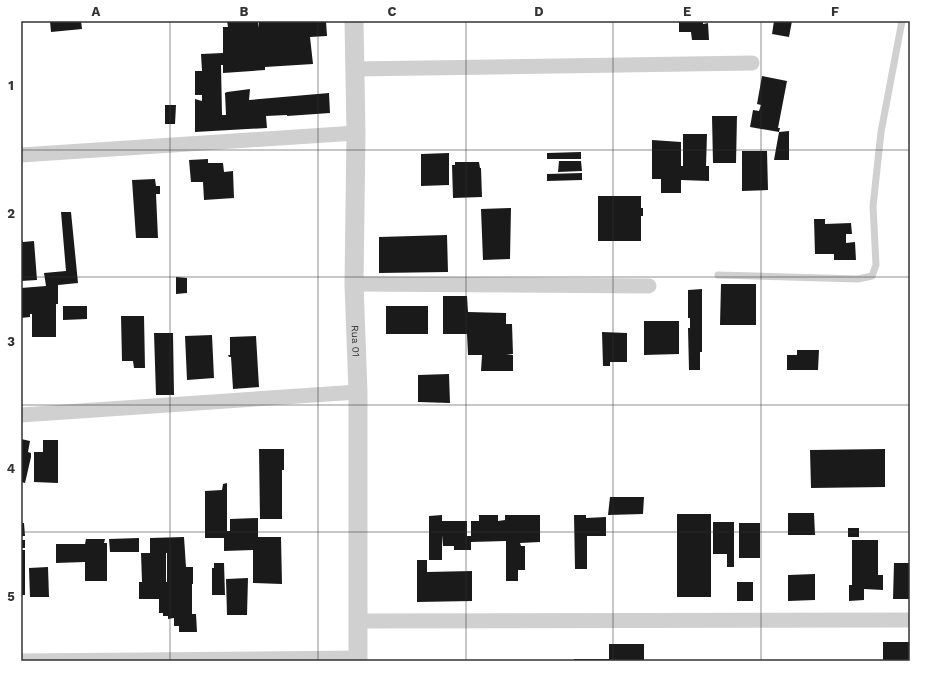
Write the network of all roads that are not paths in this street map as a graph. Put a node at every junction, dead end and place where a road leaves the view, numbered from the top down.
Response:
1 (354, 21) edge
2 (902, 21) edge
3 (752, 63) dead end
4 (355, 69) junction
5 (356, 133) junction
6 (21, 155) edge
7 (718, 275) dead end
8 (354, 284) junction
9 (648, 286) dead end
10 (358, 392) junction
11 (21, 415) edge
12 (910, 620) edge
13 (358, 621) junction
14 (358, 660) edge
15 (21, 661) edge

1 - 4 street, Rua 01
2 - 7 lane
3 - 4 street
4 - 5 street, Rua 01
5 - 6 street
5 - 8 street, Rua 01
8 - 9 street
8 - 10 street, Rua 01
10 - 11 street
10 - 13 street, Rua 01
12 - 13 street
13 - 14 street, Rua 01
14 - 15 street

